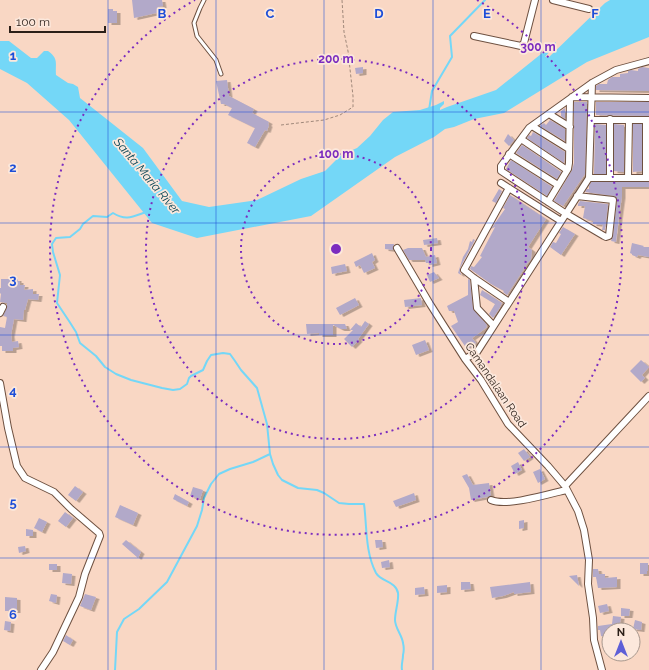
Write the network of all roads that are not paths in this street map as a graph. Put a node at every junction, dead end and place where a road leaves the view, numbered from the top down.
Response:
1 (204, 0) edge
2 (535, 0) edge
3 (552, 0) edge
4 (589, 9) dead end
5 (474, 36) dead end
6 (649, 61) edge
7 (221, 74) dead end
8 (592, 83) junction
9 (592, 97) junction
10 (571, 98) junction
11 (649, 98) edge
12 (549, 114) junction
13 (610, 119) junction
14 (591, 120) junction
15 (629, 120) junction
16 (648, 120) edge
17 (532, 126) junction
18 (570, 127) junction
19 (521, 139) junction
20 (569, 149) junction
21 (509, 154) junction
22 (567, 170) junction
23 (610, 177) junction
24 (589, 178) junction
25 (628, 178) junction
26 (648, 178) edge
27 (501, 183) dead end
28 (558, 185) junction
29 (509, 188) junction
30 (577, 196) junction
31 (548, 202) junction
32 (565, 213) junction
33 (560, 221) junction
34 (396, 248) dead end
35 (474, 278) junction
36 (509, 302) junction
37 (493, 325) junction
38 (465, 359) junction
39 (0, 383) edge
40 (649, 396) edge
41 (566, 488) junction
42 (492, 500) dead end
43 (41, 670) edge
44 (602, 670) edge

1 - 7 lane
2 - 5 street
3 - 4 street
6 - 8 street
8 - 9 street
8 - 10 street
9 - 10 street
9 - 11 street
9 - 14 street
10 - 12 street
10 - 18 street
12 - 17 street
12 - 18 street
13 - 14 street
13 - 15 street
13 - 23 street
14 - 24 street
15 - 16 street
15 - 25 street
16 - 26 street
17 - 19 street
17 - 20 street
18 - 20 street
19 - 21 street
19 - 22 street
20 - 22 street
21 - 28 street
21 - 31 street
22 - 28 street
23 - 24 street
23 - 25 street
24 - 30 street
25 - 26 street
27 - 29 street
28 - 31 street
29 - 33 street
29 - 35 street
30 - 32 street
30 - 32 street
31 - 32 street
32 - 33 street
33 - 36 street
34 - 38 street, Camandalaan Road
35 - 36 street
35 - 37 street
36 - 37 street
37 - 38 street
38 - 41 street, Camandalaan Road
39 - 43 street
40 - 41 street
41 - 42 street
41 - 44 street, Camandalaan Road

